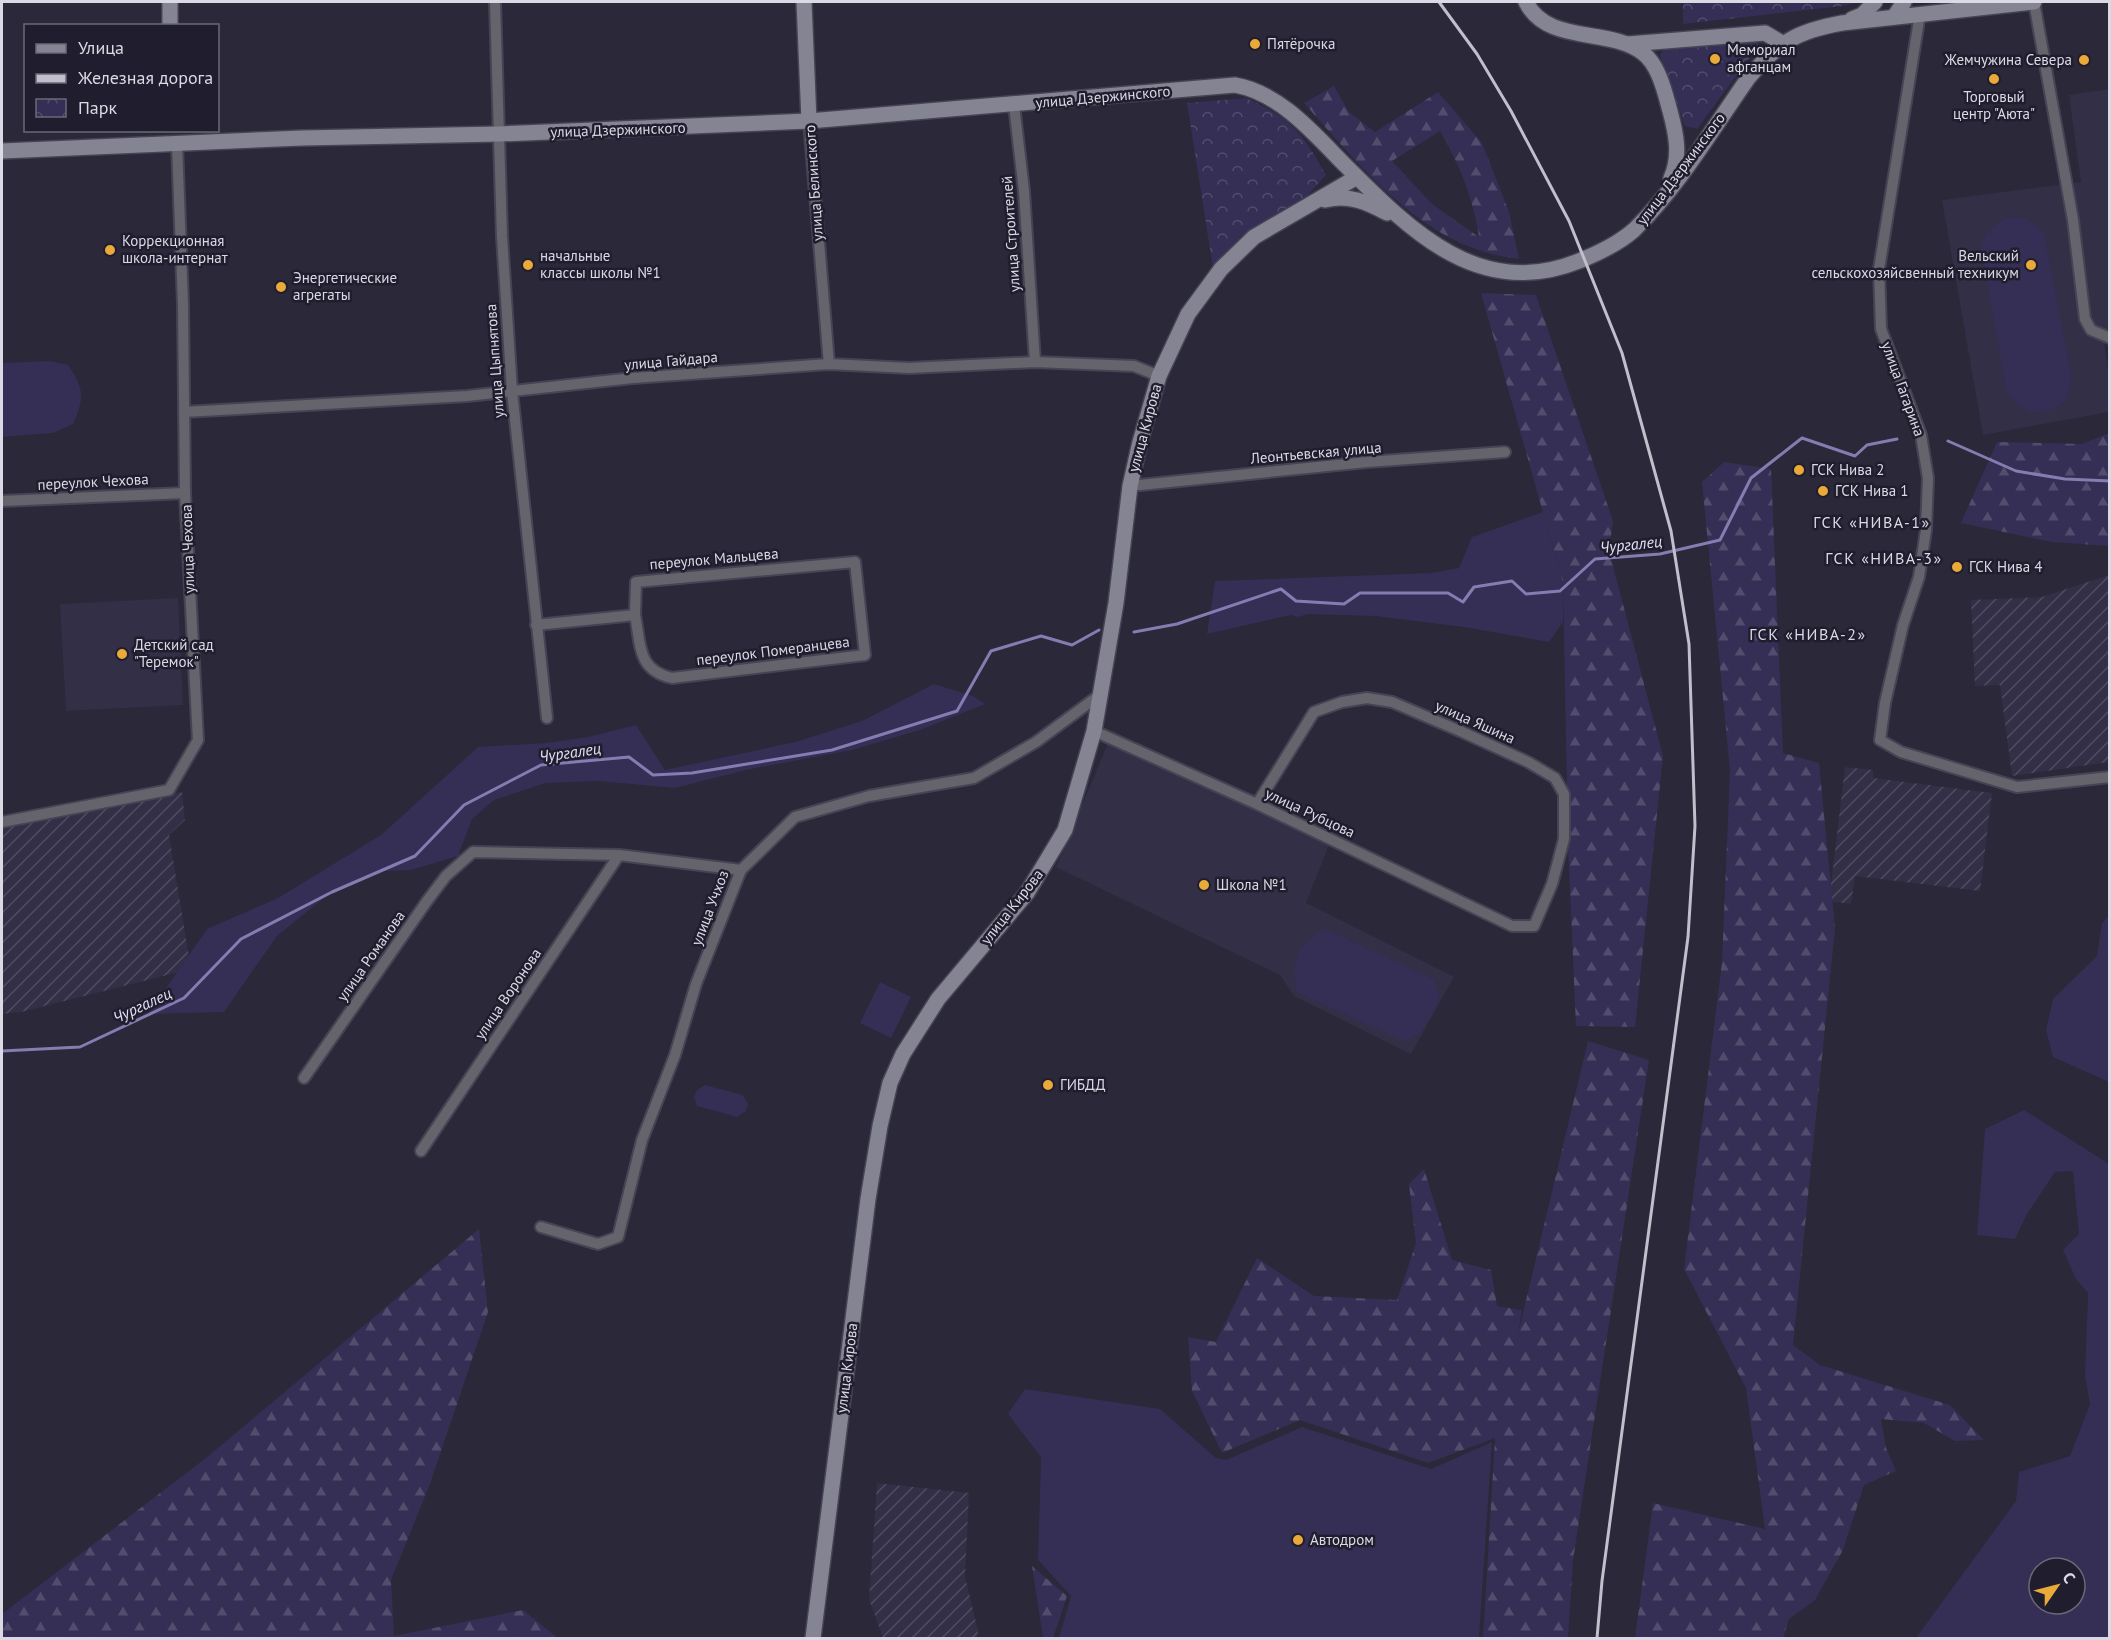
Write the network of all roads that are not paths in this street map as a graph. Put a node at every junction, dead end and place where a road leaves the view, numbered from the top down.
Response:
1 (170, 2) edge
2 (495, 2) edge
3 (804, 2) edge
4 (1526, 2) edge
5 (1875, 2) edge
6 (1904, 2) edge
7 (2034, 2) edge
8 (1916, 8) edge
9 (1893, 17) junction
10 (1842, 23) junction
11 (170, 24) edge
12 (1782, 43) junction
13 (1624, 44) junction
14 (1014, 105) junction
15 (809, 122) junction
16 (499, 134) junction
17 (176, 137) edge
18 (2, 151) edge
19 (1335, 154) junction
20 (1357, 177) junction
21 (1329, 193) junction
22 (1661, 200) junction
23 (1305, 207) junction
24 (1398, 218) junction
25 (2109, 338) edge
26 (1035, 362) junction
27 (829, 364) junction
28 (1159, 376) junction
29 (512, 391) junction
30 (184, 412) junction
31 (1504, 452) dead end
32 (1130, 486) junction
33 (185, 493) junction
34 (2, 501) edge
35 (855, 562) joint
36 (635, 615) junction
37 (536, 625) junction
38 (1101, 694) junction
39 (547, 718) dead end
40 (1094, 731) junction
41 (2109, 777) edge
42 (1257, 804) junction
43 (2, 822) edge
44 (619, 855) junction
45 (741, 870) junction
46 (1512, 926) joint
47 (304, 1078) dead end
48 (422, 1150) dead end
49 (541, 1227) dead end
50 (813, 1638) edge

1 - 11 main road
2 - 16 street, улица Цыпнятова
3 - 15 main road, улица Белинского
4 - 13 main road
5 - 10 main road
6 - 9 main road
7 - 8 main road, улица Дзержинского
7 - 25 street
8 - 9 main road, улица Дзержинского
8 - 41 street, улица Гагарина
9 - 10 main road, улица Дзержинского
10 - 12 main road, улица Дзержинского
12 - 13 main road
12 - 22 main road, улица Дзержинского
13 - 22 main road
14 - 15 main road, улица Дзержинского
14 - 19 main road, улица Дзержинского
14 - 26 street, улица Строителей
15 - 16 main road, улица Дзержинского
15 - 27 street, улица Белинского
16 - 17 main road, улица Дзержинского
16 - 29 street, улица Цыпнятова
17 - 18 main road, улица Дзержинского
17 - 30 street, улица Чехова
19 - 20 main road, улица Дзержинского
19 - 21 main road
20 - 21 main road, улица Кирова
20 - 24 main road, улица Дзержинского
21 - 23 main road, улица Кирова
22 - 24 main road, улица Дзержинского
23 - 24 main road
23 - 28 main road, улица Кирова
26 - 27 street, улица Гайдара
26 - 28 street, улица Гайдара
27 - 29 street, улица Гайдара
28 - 32 main road, улица Кирова
29 - 30 street, улица Гайдара
29 - 37 street, улица Цыпнятова
30 - 33 street, улица Чехова
31 - 32 street, Леонтьевская улица
32 - 38 main road, улица Кирова
33 - 34 street, переулок Чехова
33 - 43 street, улица Чехова
35 - 36 street, переулок Мальцева
35 - 36 street, переулок Померанцева
36 - 37 street
37 - 39 street, улица Цыпнятова
38 - 40 main road, улица Кирова
38 - 45 street, улица Учхоз
40 - 42 street, улица Рубцова
40 - 50 main road, улица Кирова
42 - 46 street, улица Рубцова
42 - 46 street, улица Яшина
44 - 45 street
44 - 47 street, улица Романова
44 - 48 street, улица Воронова
45 - 49 street, улица Учхоз

